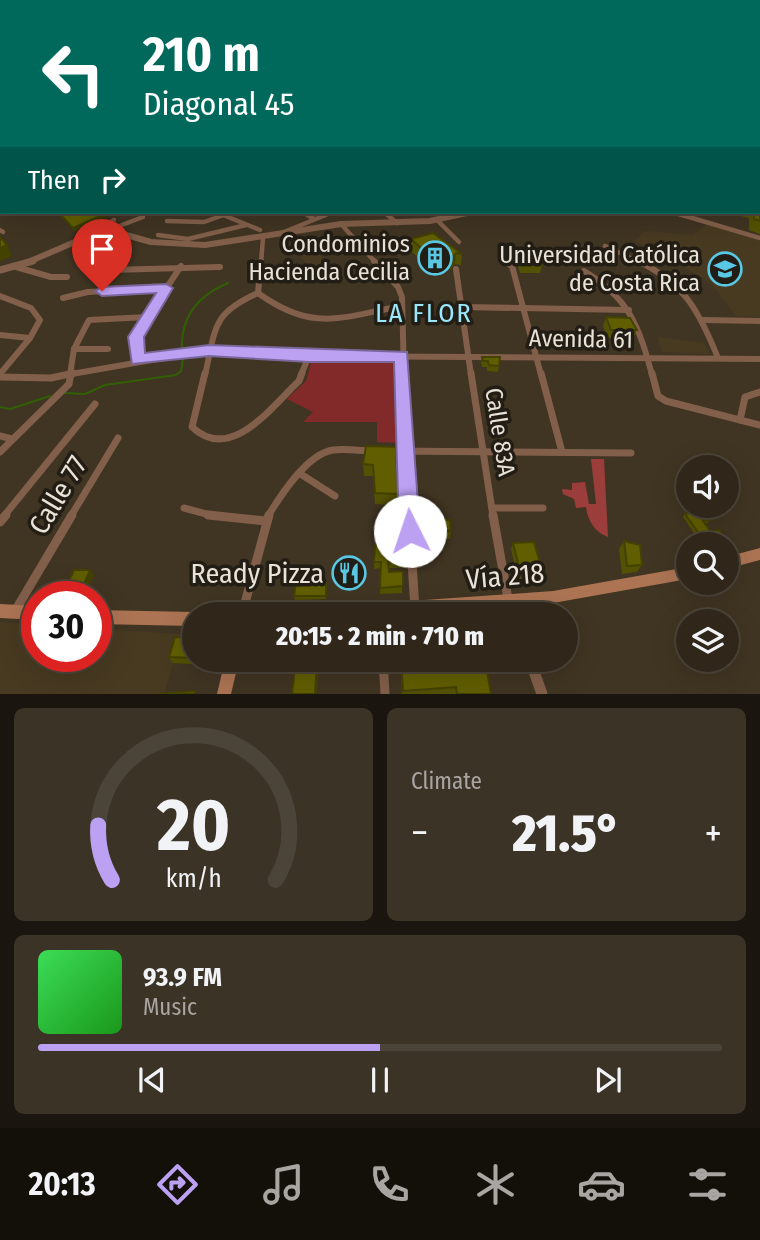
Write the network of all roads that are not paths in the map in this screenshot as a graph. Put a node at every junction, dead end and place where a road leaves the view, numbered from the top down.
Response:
1 (118, 214) dead end
2 (220, 214) edge
3 (228, 214) edge
4 (306, 214) edge
5 (327, 214) edge
6 (386, 214) edge
7 (462, 214) edge
8 (680, 214) edge
9 (143, 216) dead end
10 (225, 216) junction
11 (314, 219) junction
12 (114, 220) junction
13 (437, 220) junction
14 (167, 222) dead end
15 (397, 223) junction
16 (246, 225) junction
17 (341, 225) junction
18 (116, 230) junction
19 (260, 230) dead end
20 (90, 234) junction
21 (158, 235) dead end
22 (272, 236) junction
23 (262, 238) junction
24 (760, 238) edge
25 (459, 242) dead end
26 (605, 246) dead end
27 (116, 256) dead end
28 (502, 261) dead end
29 (181, 266) junction
30 (16, 267) junction
31 (220, 267) dead end
32 (456, 269) dead end
33 (0, 270) edge
34 (110, 270) junction
35 (584, 271) dead end
36 (67, 277) dead end
37 (166, 288) junction
38 (102, 291) junction
39 (258, 293) junction
40 (0, 296) edge
41 (63, 298) dead end
42 (401, 306) junction
43 (461, 307) junction
44 (523, 308) junction
45 (629, 310) junction
46 (147, 317) junction
47 (703, 320) junction
48 (760, 321) edge
49 (0, 335) edge
50 (30, 338) junction
51 (74, 349) junction
52 (108, 349) dead end
53 (209, 350) junction
54 (309, 356) junction
55 (402, 356) junction
56 (470, 357) junction
57 (537, 358) junction
58 (718, 358) junction
59 (648, 359) junction
60 (760, 359) edge
61 (138, 360) junction
62 (0, 375) edge
63 (71, 375) junction
64 (760, 391) edge
65 (95, 404) dead end
66 (740, 420) junction
67 (760, 425) edge
68 (0, 436) edge
69 (118, 438) dead end
70 (12, 439) junction
71 (0, 452) edge
72 (405, 452) junction
73 (562, 452) junction
74 (482, 453) junction
75 (631, 453) dead end
76 (299, 473) junction
77 (335, 496) dead end
78 (184, 508) dead end
79 (492, 508) junction
80 (543, 508) dead end
81 (265, 521) junction
82 (0, 522) edge
83 (760, 554) edge
84 (739, 560) edge
85 (676, 575) edge
86 (508, 600) junction
87 (245, 602) edge
88 (414, 602) edge
89 (489, 602) edge
90 (7, 611) edge
91 (112, 617) edge
92 (182, 619) edge
93 (230, 672) edge
94 (384, 672) edge
95 (534, 672) edge
96 (225, 694) edge
97 (385, 694) edge
98 (542, 694) edge

1 - 12 street
2 - 10 street
3 - 10 street
4 - 11 street
5 - 11 street
6 - 15 street
7 - 13 street
8 - 24 street
9 - 18 street
10 - 14 street
10 - 16 street
11 - 22 street
12 - 18 street
12 - 20 street
13 - 15 street
13 - 25 street
15 - 17 street
16 - 19 street
16 - 21 street
17 - 22 street
17 - 42 street
18 - 20 street
18 - 23 street
20 - 30 street
22 - 23 street
23 - 39 street
26 - 47 street
27 - 34 street
28 - 44 street
29 - 31 street
29 - 34 street
29 - 37 street
30 - 33 street
30 - 36 street
32 - 43 street, Calle 83A
34 - 38 street
35 - 45 street
37 - 38 street
37 - 46 street
38 - 41 street
39 - 42 street
39 - 53 street
40 - 50 street
42 - 55 street
43 - 44 street
43 - 56 street, Calle 83A
44 - 45 street
44 - 57 street
45 - 59 street
46 - 51 street
46 - 61 street
47 - 48 street
47 - 58 street
49 - 50 street
50 - 62 street
51 - 52 street
51 - 63 street
53 - 54 street, Avenida 61
53 - 54 street
53 - 61 street, Avenida 61
54 - 55 street, Avenida 61
55 - 56 street, Avenida 61
55 - 72 street
56 - 57 street, Avenida 61
56 - 74 street, Calle 83A
57 - 59 street, Avenida 61
57 - 73 street
58 - 59 street, Avenida 61
58 - 60 street, Avenida 61
59 - 66 street
61 - 63 street, Avenida 61
62 - 63 street, Avenida 61
63 - 70 street
64 - 66 street
65 - 82 street
66 - 67 street
68 - 70 street
69 - 90 street, Calle 77
70 - 71 street
72 - 74 street
72 - 76 street
72 - 88 street
73 - 74 street
73 - 75 street
74 - 79 street, Calle 83A
76 - 77 street
76 - 81 street
78 - 81 street
79 - 80 street
79 - 86 street, Calle 83A
81 - 87 street
83 - 84 main road
85 - 86 main road, Vía 218
86 - 89 main road, Vía 218
91 - 92 main road
93 - 96 main road
94 - 97 street
95 - 98 street

